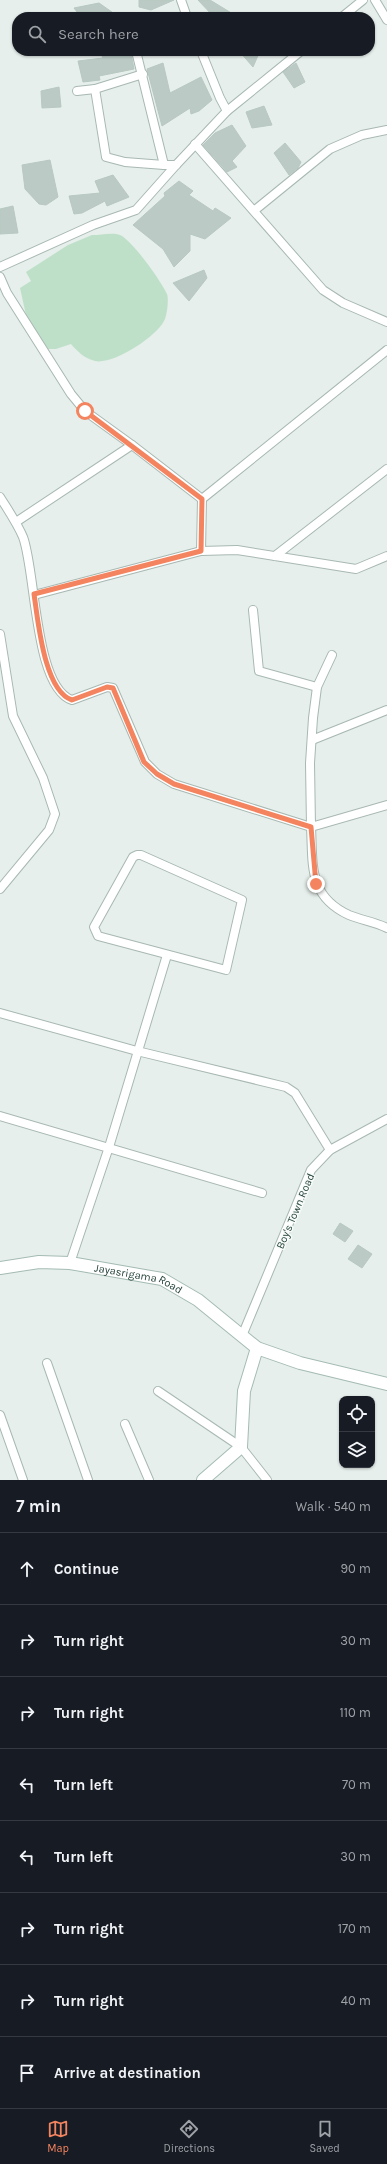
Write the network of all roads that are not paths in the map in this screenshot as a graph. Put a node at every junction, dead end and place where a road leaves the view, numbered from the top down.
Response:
1 (181, 0) edge
2 (363, 0) edge
3 (375, 0) edge
4 (185, 12) edge
5 (348, 12) edge
6 (387, 20) edge
7 (138, 56) edge
8 (203, 56) edge
9 (295, 56) edge
10 (143, 74) junction
11 (95, 89) junction
12 (77, 91) dead end
13 (227, 112) junction
14 (387, 130) edge
15 (195, 144) junction
16 (164, 165) junction
17 (176, 165) junction
18 (255, 210) junction
19 (0, 266) edge
20 (0, 277) edge
21 (387, 322) edge
22 (387, 350) edge
23 (132, 445) junction
24 (387, 469) edge
25 (0, 497) edge
26 (202, 499) junction
27 (16, 522) junction
28 (201, 551) junction
29 (275, 556) junction
30 (387, 556) edge
31 (34, 594) junction
32 (253, 610) dead end
33 (0, 634) edge
34 (332, 655) dead end
35 (318, 687) junction
36 (387, 710) edge
37 (312, 740) junction
38 (387, 805) edge
39 (311, 827) junction
40 (0, 889) edge
41 (387, 928) edge
42 (167, 955) junction
43 (0, 1013) edge
44 (137, 1051) junction
45 (0, 1116) edge
46 (387, 1119) edge
47 (109, 1147) junction
48 (330, 1150) junction
49 (262, 1193) dead end
50 (70, 1263) junction
51 (0, 1268) edge
52 (242, 1336) junction
53 (257, 1348) junction
54 (47, 1363) dead end
55 (387, 1384) edge
56 (158, 1391) dead end
57 (0, 1415) edge
58 (125, 1424) dead end
59 (241, 1447) junction
60 (23, 1480) edge
61 (88, 1480) edge
62 (150, 1480) edge
63 (203, 1480) edge
64 (267, 1480) edge

1 - 4 street
2 - 5 street
3 - 6 street
7 - 10 street
8 - 13 street
9 - 13 street
10 - 11 street
10 - 16 street
11 - 12 street
11 - 16 street
13 - 15 street
14 - 18 street
15 - 17 street
15 - 18 street
16 - 17 street
17 - 19 street
18 - 21 street
20 - 23 street
22 - 26 street
23 - 26 street
23 - 27 street
24 - 29 street
25 - 27 street
26 - 28 street
27 - 31 street
28 - 29 street
28 - 31 street
29 - 30 street
31 - 39 street
32 - 35 street
33 - 40 street
34 - 35 street
35 - 37 street
36 - 37 street
37 - 39 street
38 - 39 street
39 - 41 street
42 - 42 street
42 - 44 street
43 - 44 street
44 - 47 street
44 - 48 street
45 - 47 street
46 - 48 street, Boy's Town Road
47 - 49 street
47 - 50 street
48 - 52 street, Boy's Town Road
50 - 51 street, Jayasrigama Road
50 - 52 street, Jayasrigama Road
52 - 53 street, Jayasrigama Road
53 - 55 street, Jayasrigama Road
53 - 59 street
54 - 61 street
56 - 59 street
57 - 60 street
58 - 62 street
59 - 63 street
59 - 64 street

